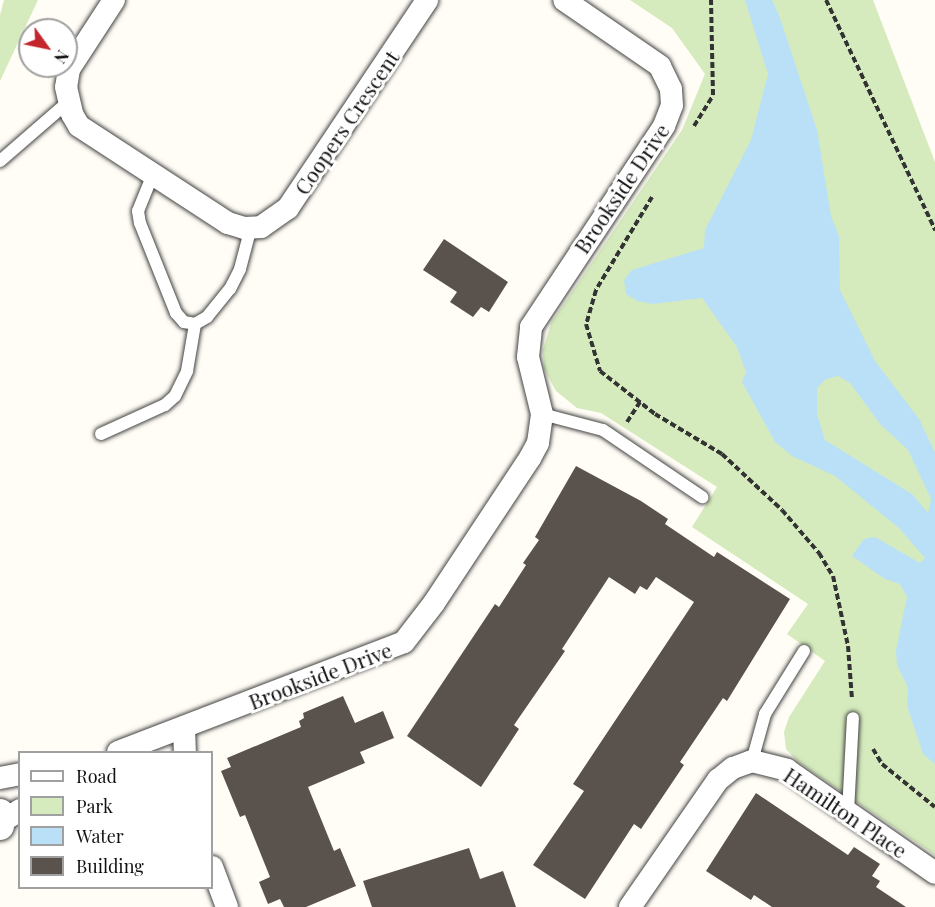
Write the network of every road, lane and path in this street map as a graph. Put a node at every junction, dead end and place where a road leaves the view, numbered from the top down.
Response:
1 (114, 0) edge
2 (427, 0) edge
3 (564, 0) edge
4 (711, 0) edge
5 (826, 0) edge
6 (68, 102) junction
7 (690, 133) dead end
8 (0, 161) edge
9 (153, 174) junction
10 (655, 191) dead end
11 (251, 227) junction
12 (935, 231) edge
13 (195, 324) junction
14 (640, 402) junction
15 (542, 414) junction
16 (626, 423) dead end
17 (101, 434) dead end
18 (702, 497) dead end
19 (804, 651) dead end
20 (853, 718) junction
21 (184, 727) junction
22 (134, 750) edge
23 (184, 751) edge
24 (752, 761) junction
25 (18, 774) edge
26 (0, 778) edge
27 (935, 807) edge
28 (848, 812) junction
29 (213, 870) edge
30 (935, 873) edge
31 (227, 907) edge
32 (630, 907) edge

1 - 6 street
2 - 11 street, Coopers Crescent
3 - 15 street, Brookside Drive
4 - 7 path
5 - 12 path
6 - 8 lane
6 - 9 street
9 - 11 street
9 - 13 lane
10 - 14 path
11 - 13 lane
13 - 17 lane
14 - 16 path
14 - 20 path
15 - 18 lane
15 - 21 street, Brookside Drive
19 - 24 lane
20 - 27 path
20 - 28 lane
21 - 22 street, Brookside Drive
21 - 23 street
24 - 28 street, Hamilton Place
24 - 32 street
25 - 26 street
28 - 30 street, Hamilton Place
29 - 31 street

